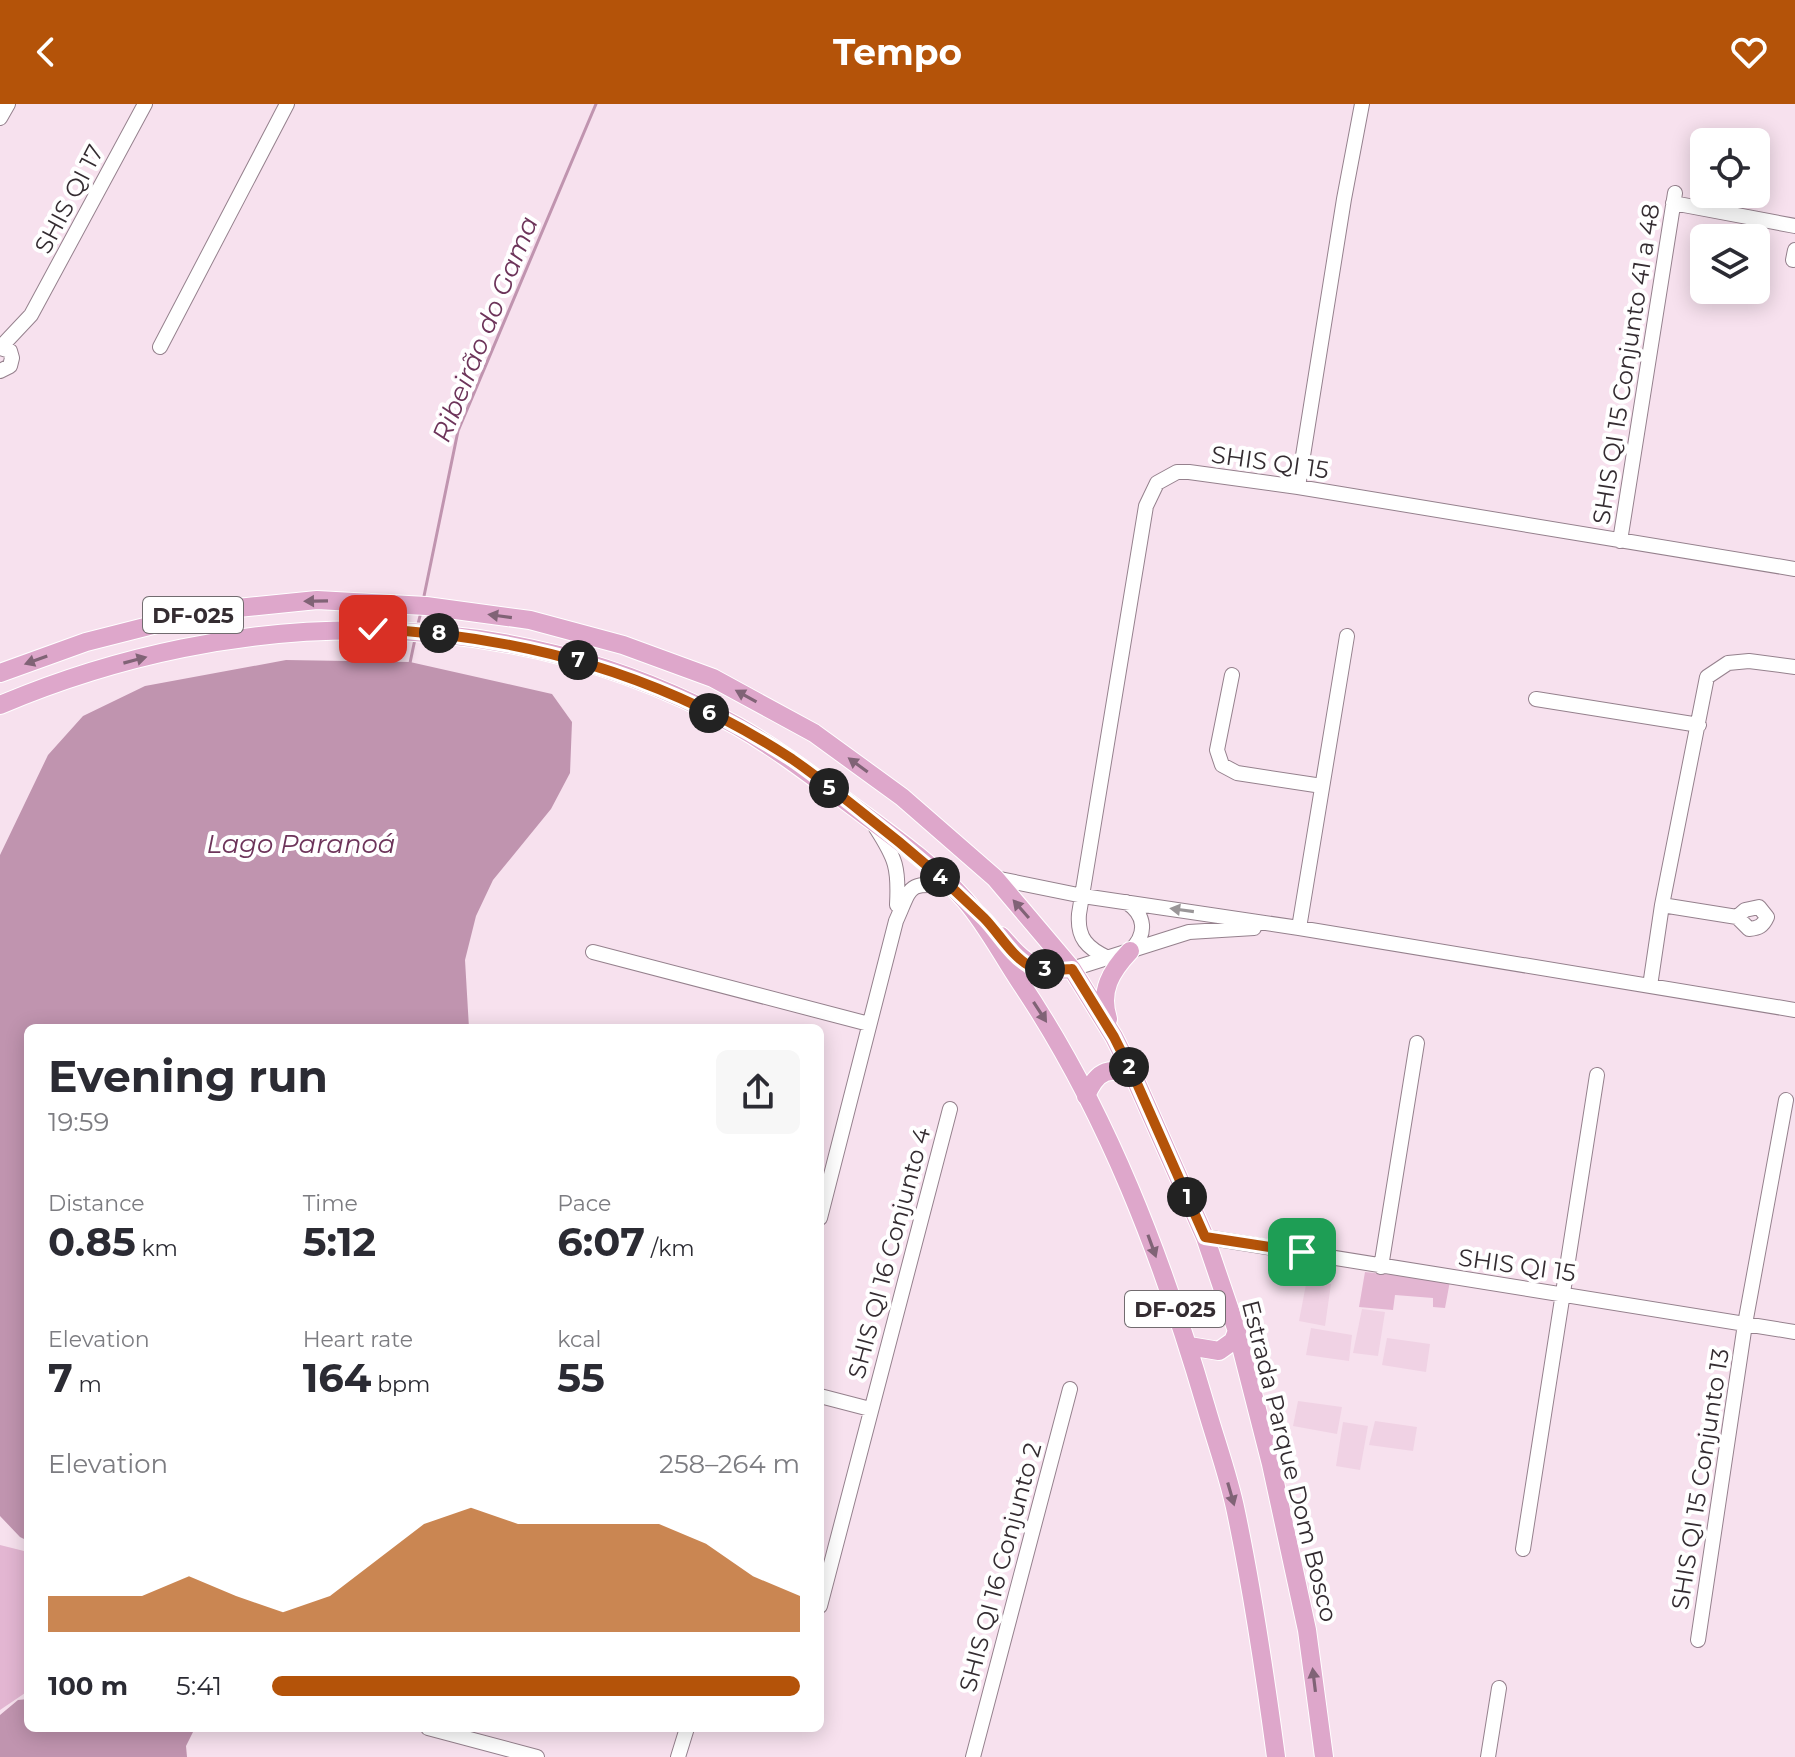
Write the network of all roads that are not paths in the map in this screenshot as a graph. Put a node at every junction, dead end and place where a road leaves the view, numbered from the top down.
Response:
1 (8, 104) edge
2 (145, 104) edge
3 (287, 104) edge
4 (1362, 104) edge
5 (0, 118) edge
6 (1795, 226) edge
7 (31, 315) junction
8 (160, 347) dead end
9 (0, 348) edge
10 (5, 371) edge
11 (1298, 487) junction
12 (1620, 541) junction
13 (1795, 569) edge
14 (1347, 636) dead end
15 (86, 642) junction
16 (1795, 667) edge
17 (0, 673) edge
18 (1232, 675) dead end
19 (60, 680) junction
20 (1536, 699) dead end
21 (0, 705) edge
22 (1699, 725) junction
23 (814, 733) junction
24 (793, 760) junction
25 (1322, 786) junction
26 (869, 818) junction
27 (995, 878) junction
28 (949, 886) junction
29 (1083, 896) junction
30 (965, 901) junction
31 (1124, 901) junction
32 (1662, 905) junction
33 (1737, 917) dead end
34 (896, 921) junction
35 (1293, 927) junction
36 (1130, 951) junction
37 (593, 952) dead end
38 (1108, 958) junction
39 (1072, 969) junction
40 (1650, 986) junction
41 (1795, 1010) edge
42 (869, 1024) junction
43 (1114, 1037) junction
44 (1417, 1043) dead end
45 (1597, 1075) dead end
46 (1135, 1079) junction
47 (1086, 1096) junction
48 (1786, 1100) dead end
49 (950, 1109) dead end
50 (824, 1200) edge
51 (1205, 1237) junction
52 (1233, 1242) junction
53 (1213, 1261) junction
54 (1381, 1267) junction
55 (1562, 1293) junction
56 (1745, 1324) junction
57 (1237, 1331) junction
58 (1795, 1332) edge
59 (1189, 1346) junction
60 (1070, 1389) dead end
61 (824, 1397) edge
62 (870, 1409) junction
63 (1523, 1549) dead end
64 (824, 1590) edge
65 (1698, 1640) dead end
66 (1499, 1688) dead end
67 (443, 1732) edge
68 (687, 1732) edge
69 (688, 1732) edge
70 (537, 1757) edge
71 (678, 1757) edge
72 (688, 1757) edge
73 (973, 1757) edge
74 (1276, 1757) edge
75 (1324, 1757) edge
76 (1488, 1757) edge

1 - 5 street
2 - 7 street, SHIS QI 17
3 - 8 street
4 - 11 street
6 - 12 street, SHIS QI 15 Conjunto 41 a 48
7 - 9 street, SHIS QI 17
7 - 10 street, SHIS QI 17
9 - 10 street
11 - 12 street, SHIS QI 15
11 - 29 street, SHIS QI 15
12 - 13 street, SHIS QI 15
14 - 25 street
15 -> 17 main road, Estrada Parque Dom Bosco / DF-025
15 - 19 main road
23 -> 15 main road, Estrada Parque Dom Bosco / DF-025
16 - 22 street
18 - 25 street
19 - 21 main road, DF-025
19 -> 24 main road, DF-025
20 - 22 street
22 - 32 street
23 - 24 main road
27 -> 23 main road, Estrada Parque Dom Bosco / DF-025
24 - 26 main road, DF-025
25 - 35 street
26 - 28 main road, DF-025
26 - 34 street
27 - 29 street
39 -> 27 main road, Estrada Parque Dom Bosco / DF-025
28 - 30 main road, DF-025
28 - 34 street
29 - 31 street
29 - 38 street
30 - 39 main road
30 -> 47 main road, DF-025
35 -> 31 street
31 - 36 street
32 - 33 street
32 - 40 street
34 - 42 street
35 - 36 street
35 - 40 street
36 - 38 street
36 - 43 main road
37 - 42 street
38 - 39 street
39 - 43 main road, Estrada Parque Dom Bosco / DF-025
40 - 41 street
42 - 50 street
43 - 46 main road, Estrada Parque Dom Bosco / DF-025
44 - 54 street
45 - 55 street
46 - 47 main road
46 - 51 main road, Estrada Parque Dom Bosco / DF-025
47 -> 59 main road, DF-025
48 - 56 street, SHIS QI 15 Conjunto 13
49 - 62 street, SHIS QI 16 Conjunto 4
51 - 52 street, SHIS QI 15
51 - 53 main road, Estrada Parque Dom Bosco / DF-025
52 - 53 street
52 - 54 street, SHIS QI 15
53 - 57 main road, Estrada Parque Dom Bosco / DF-025
54 - 55 street, SHIS QI 15
55 - 56 street, SHIS QI 15
55 - 63 street
56 - 58 street, SHIS QI 15
56 - 65 street, SHIS QI 15 Conjunto 13
57 - 59 main road
75 -> 57 main road, Estrada Parque Dom Bosco / DF-025
59 -> 74 main road, DF-025
60 - 73 street, SHIS QI 16 Conjunto 2
61 - 62 street
62 - 64 street, SHIS QI 16 Conjunto 4
66 - 76 street
67 - 70 street
68 - 71 street
69 - 72 street

